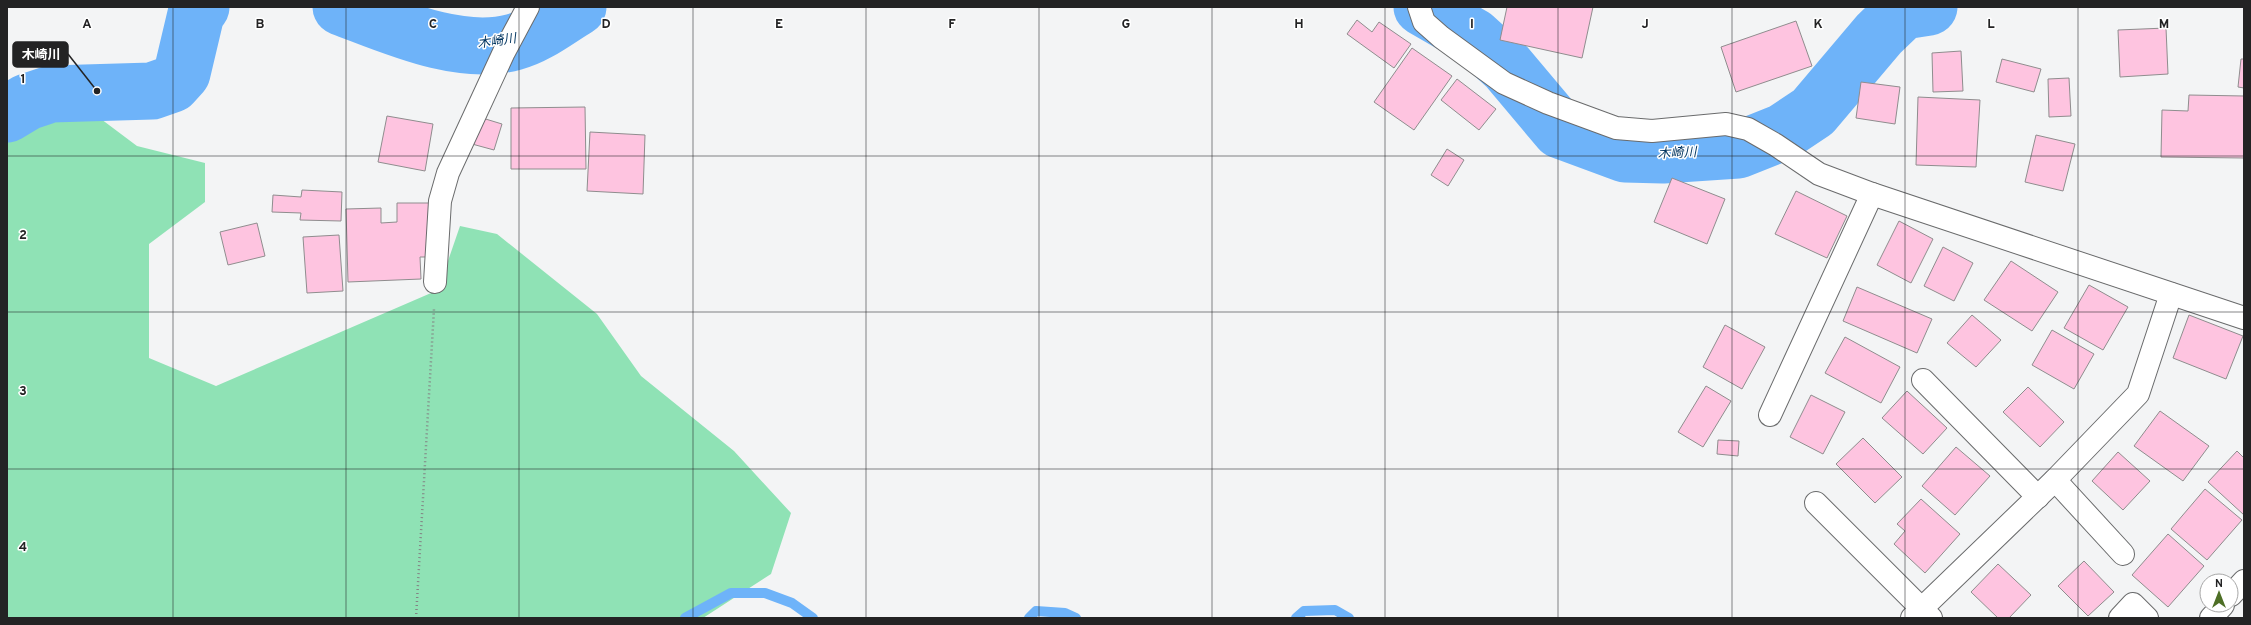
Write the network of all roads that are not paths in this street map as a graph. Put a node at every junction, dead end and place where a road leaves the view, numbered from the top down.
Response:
1 (1422, 14) edge
2 (523, 16) edge
3 (1872, 194) junction
4 (435, 282) road end
5 (2171, 294) junction
6 (2244, 318) edge
7 (1923, 380) dead end
8 (1770, 415) dead end
9 (2055, 480) junction
10 (2038, 497) junction
11 (1816, 503) dead end
12 (2123, 554) dead end
13 (1921, 615) edge
14 (2120, 618) edge
15 (2147, 618) edge

1 - 3 street
2 - 4 street
3 - 5 street
3 - 8 street
5 - 6 street
5 - 9 street
7 - 10 street
9 - 10 street
9 - 12 street
10 - 13 street
11 - 13 street
14 - 15 street

